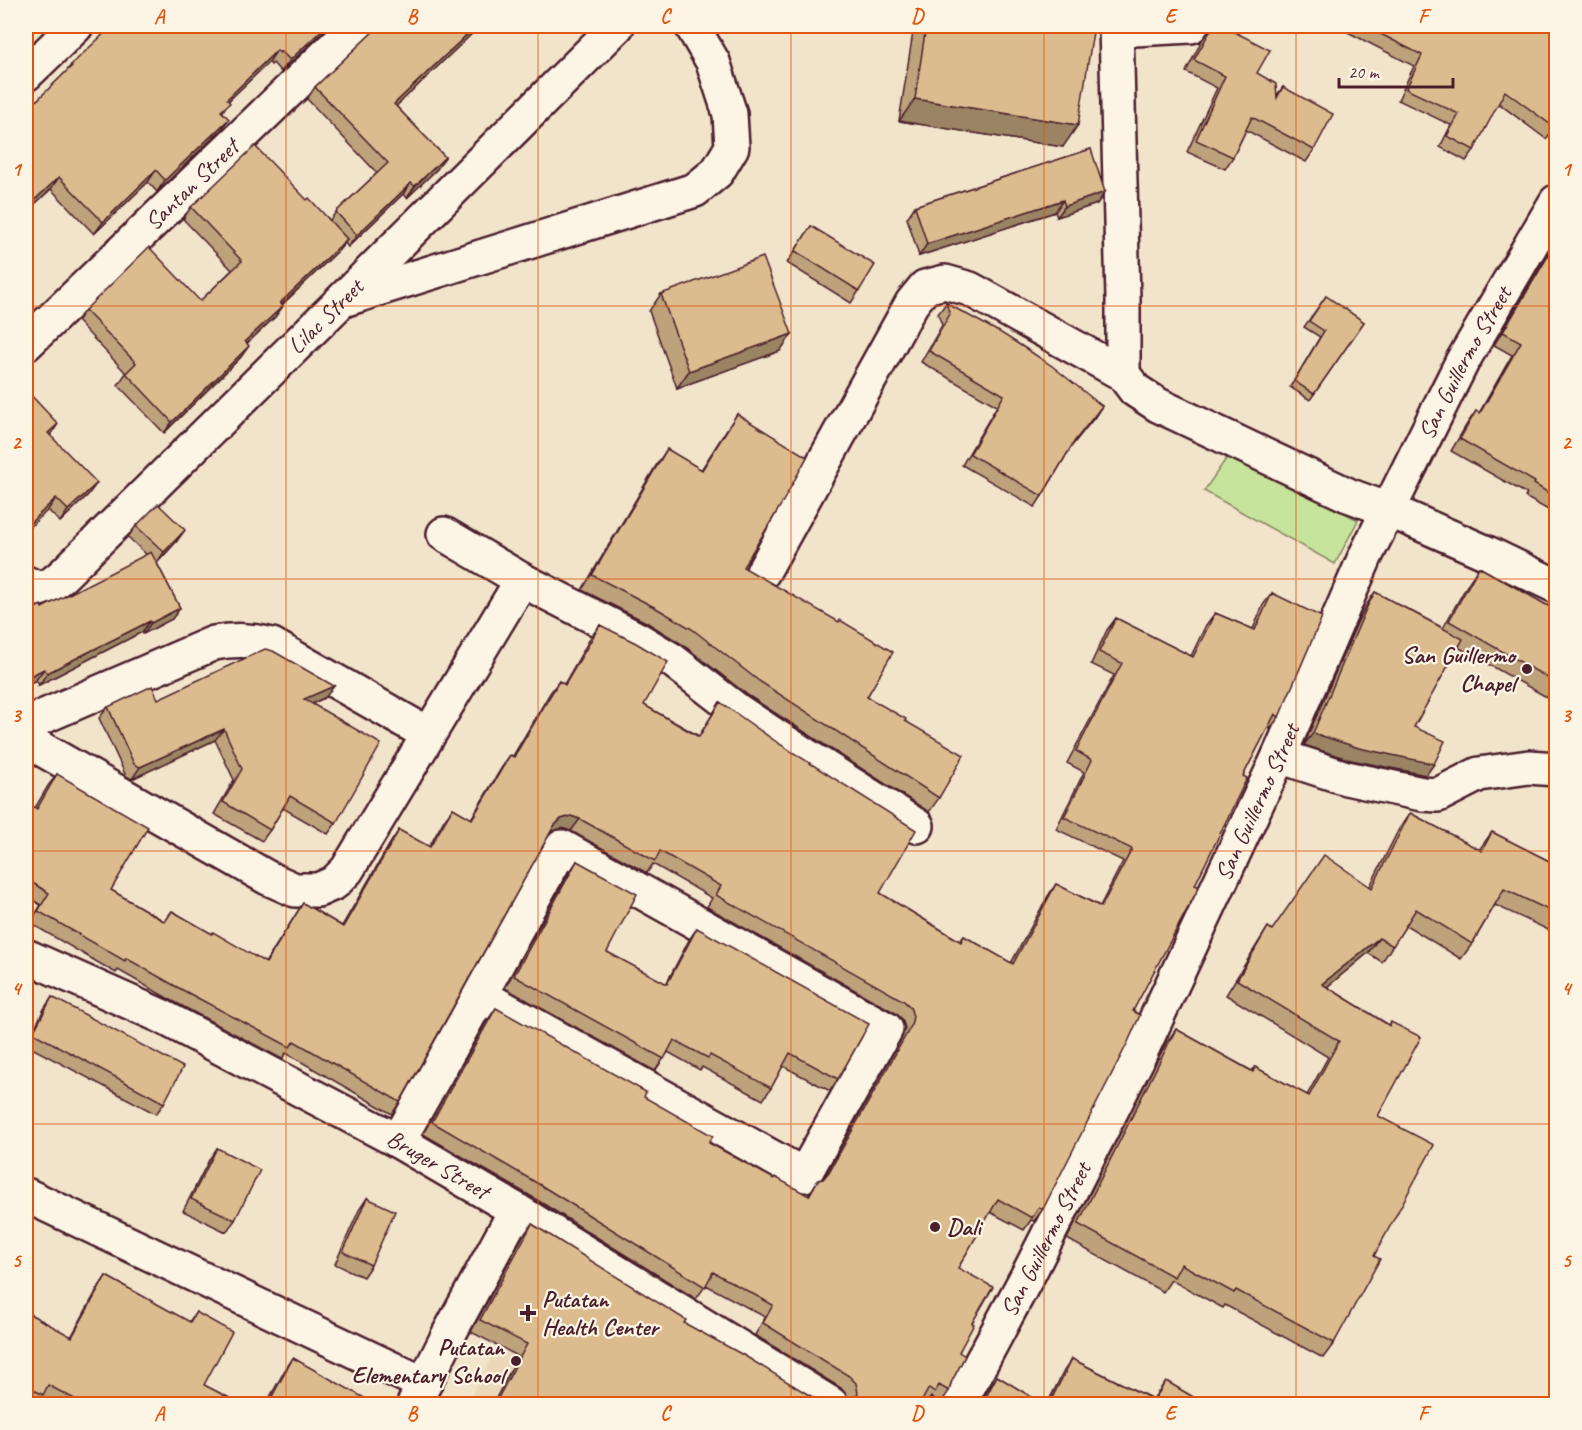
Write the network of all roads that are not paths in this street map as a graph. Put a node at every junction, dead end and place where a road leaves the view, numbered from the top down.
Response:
1 (76, 26) edge
2 (356, 26) edge
3 (617, 26) edge
4 (692, 26) edge
5 (1191, 26) edge
6 (1116, 28) edge
7 (26, 74) edge
8 (1557, 202) edge
9 (342, 300) junction
10 (26, 344) edge
11 (1123, 374) junction
12 (1389, 510) junction
13 (444, 534) dead end
14 (763, 572) dead end
15 (522, 580) junction
16 (26, 582) edge
17 (1557, 586) edge
18 (26, 724) edge
19 (428, 734) junction
20 (26, 740) edge
21 (1279, 756) junction
22 (1557, 769) edge
23 (917, 826) dead end
24 (26, 956) edge
25 (480, 995) junction
26 (398, 1141) junction
27 (26, 1195) edge
28 (516, 1210) junction
29 (419, 1394) edge
30 (831, 1404) edge
31 (959, 1404) edge

1 - 7 street
2 - 10 street, Santan Street
3 - 9 street, Lilac Street
4 - 9 street
5 - 6 street
6 - 11 street
8 - 12 street, San Guillermo Street
9 - 16 street, Lilac Street
11 - 12 street
11 - 14 street
12 - 17 street
12 - 21 street, San Guillermo Street
13 - 15 street
15 - 19 street
15 - 23 street
18 - 19 street
19 - 20 street
21 - 22 street
21 - 31 street, San Guillermo Street
24 - 26 street, Bruger Street
25 - 25 street
25 - 26 street
26 - 28 street, Bruger Street
27 - 29 street
28 - 29 street
28 - 30 street, Bruger Street

